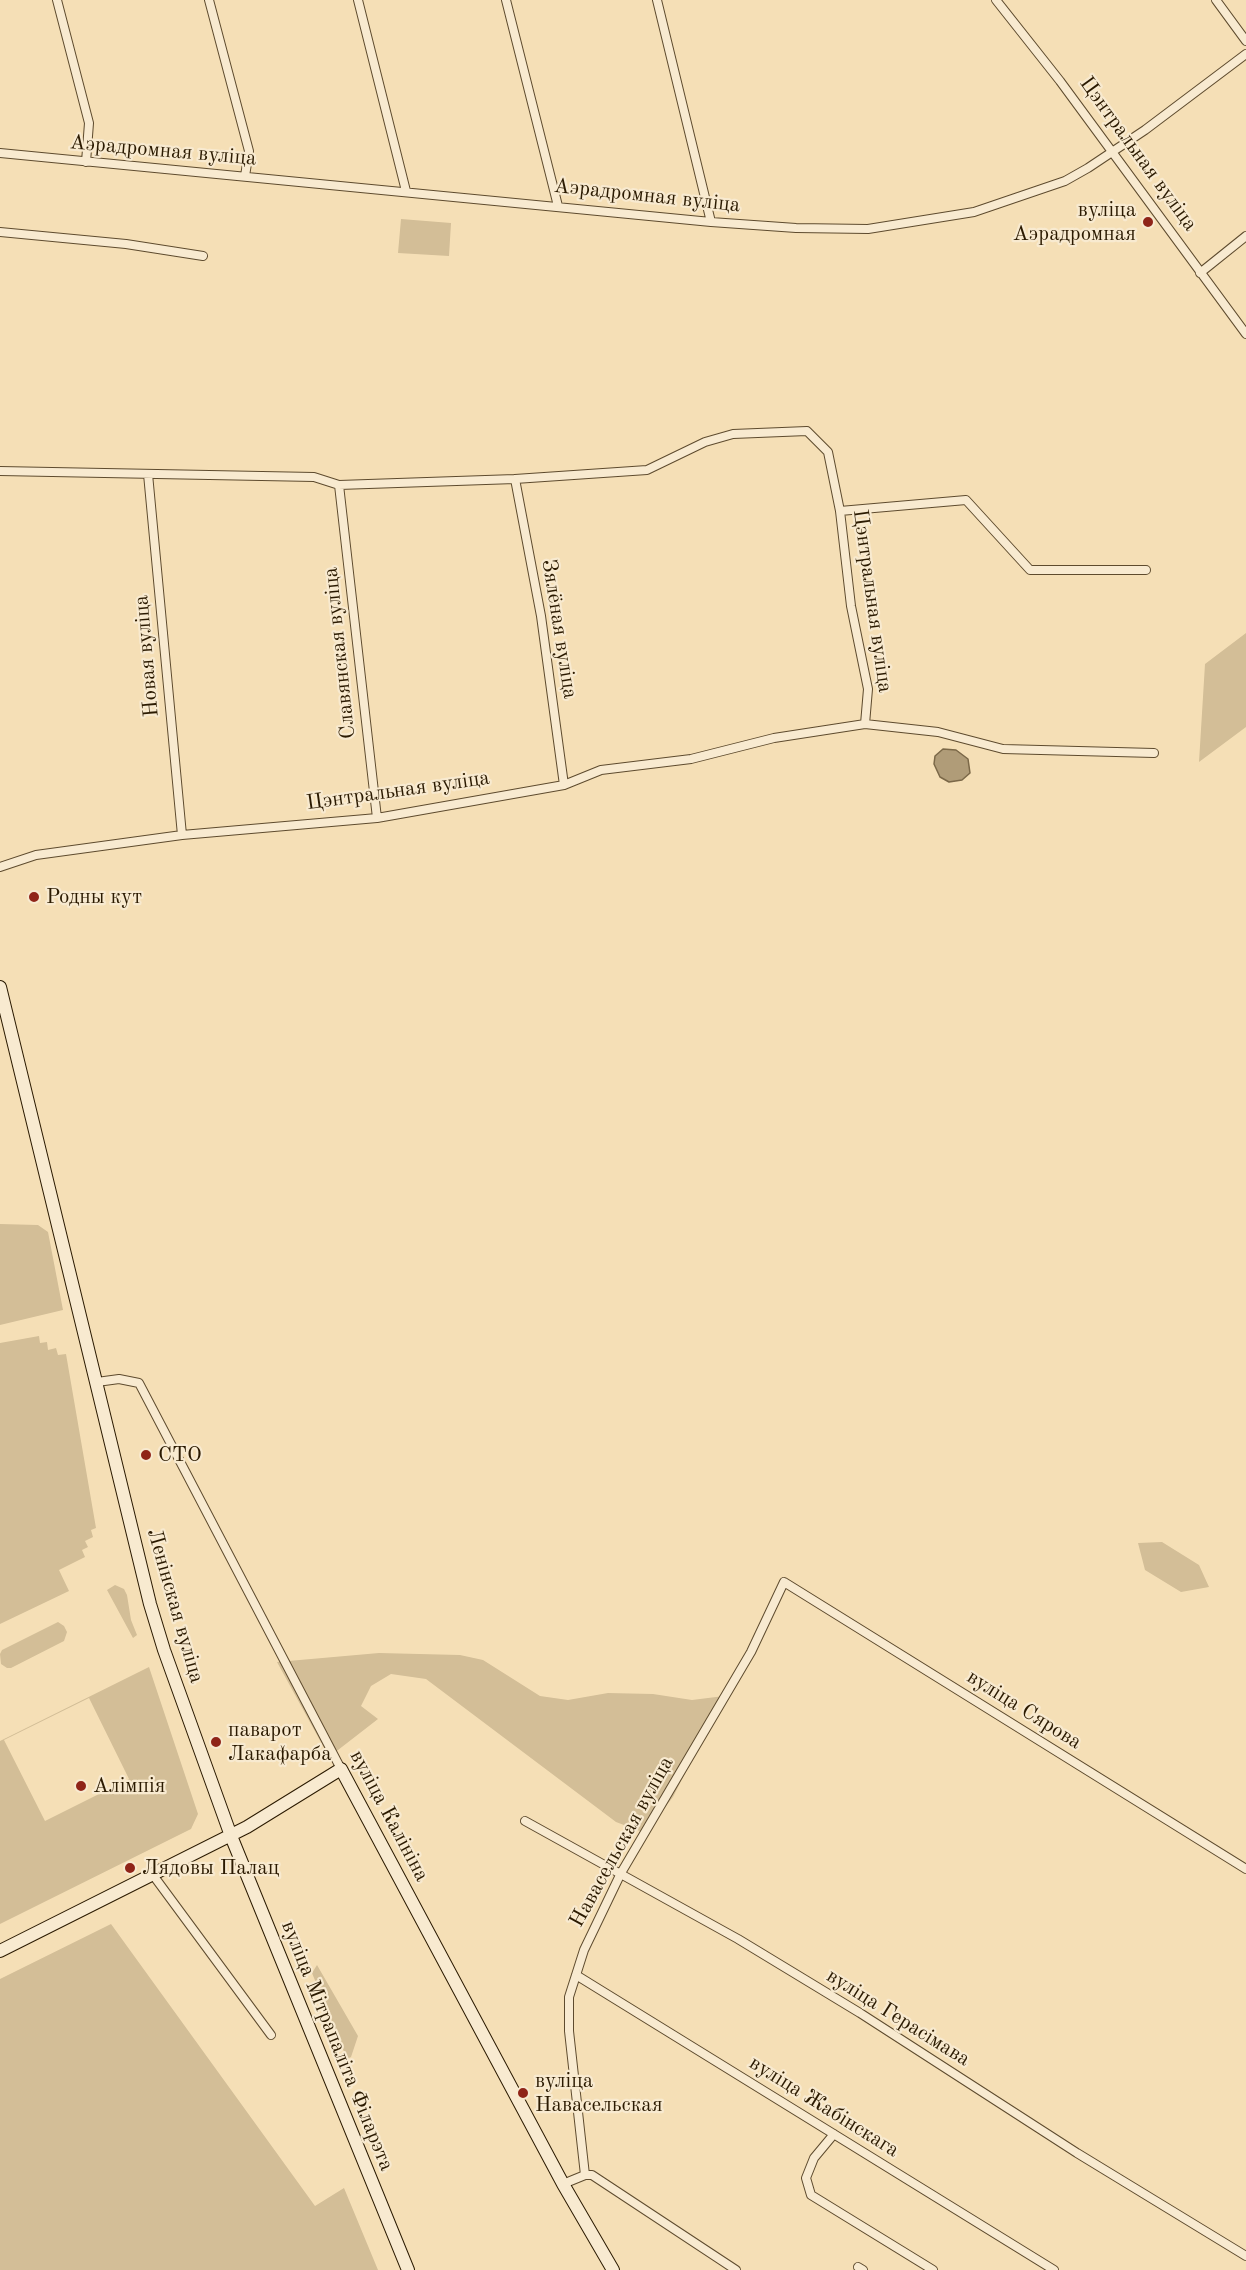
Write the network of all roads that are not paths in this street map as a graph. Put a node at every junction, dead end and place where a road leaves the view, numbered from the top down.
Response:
1 (57, 0) edge
2 (210, 0) edge
3 (358, 0) edge
4 (506, 0) edge
5 (657, 0) edge
6 (996, 0) edge
7 (1216, 0) edge
8 (1246, 41) edge
9 (1246, 54) edge
10 (1112, 151) junction
11 (0, 153) edge
12 (86, 162) junction
13 (246, 176) junction
14 (406, 191) junction
15 (558, 206) junction
16 (711, 222) junction
17 (0, 232) edge
18 (1246, 236) edge
19 (203, 256) dead end
20 (1200, 273) junction
21 (1246, 334) edge
22 (0, 471) edge
23 (148, 474) junction
24 (515, 479) junction
25 (339, 484) junction
26 (840, 510) junction
27 (1146, 570) dead end
28 (864, 724) junction
29 (1154, 753) dead end
30 (564, 785) junction
31 (376, 818) junction
32 (182, 835) junction
33 (0, 867) edge
34 (0, 987) edge
35 (97, 1382) junction
36 (784, 1582) joint
37 (341, 1769) junction
38 (525, 1821) dead end
39 (231, 1836) junction
40 (1246, 1869) edge
41 (621, 1873) junction
42 (153, 1875) junction
43 (0, 1951) edge
44 (576, 1975) junction
45 (271, 2035) dead end
46 (834, 2134) junction
47 (585, 2175) junction
48 (562, 2184) junction
49 (1246, 2256) edge
50 (408, 2270) edge
51 (613, 2270) edge
52 (736, 2270) edge
53 (933, 2270) edge
54 (1054, 2270) edge

1 - 12 street
2 - 13 street
3 - 14 street
4 - 15 street
5 - 16 street
6 - 10 street, Цэнтральная вуліца
7 - 8 street
9 - 10 street, Аэрадромная вуліца
10 - 16 street, Аэрадромная вуліца
10 - 20 street, Цэнтральная вуліца
11 - 12 street, Аэрадромная вуліца
12 - 13 street, Аэрадромная вуліца
13 - 14 street, Аэрадромная вуліца
14 - 15 street, Аэрадромная вуліца
15 - 16 street, Аэрадромная вуліца
17 - 19 street
18 - 20 street
20 - 21 street, Цэнтральная вуліца
22 - 23 street, Цэнтральная вуліца
23 - 25 street, Цэнтральная вуліца
23 - 32 street, Новая вуліца
24 - 25 street, Цэнтральная вуліца
24 - 26 street, Цэнтральная вуліца
24 - 30 street, Зялёная вуліца
25 - 31 street, Славянская вуліца
26 - 27 street
26 - 28 street, Цэнтральная вуліца
28 - 29 street
28 - 30 street, Цэнтральная вуліца
30 - 31 street, Цэнтральная вуліца
31 - 32 street, Цэнтральная вуліца
32 - 33 street, Цэнтральная вуліца
34 - 35 main road, Ленінская вуліца
35 - 37 street, вуліца Калініна
35 - 39 main road, Ленінская вуліца
36 - 40 street, вуліца Сярова
36 - 41 street, Навасельская вуліца
37 - 39 main road
37 - 48 main road, вуліца Калініна
38 - 41 street, вуліца Герасімава
39 - 42 main road
39 - 50 main road, вуліца Мітрапаліта Філарэта
41 - 44 street, Навасельская вуліца
41 - 49 street, вуліца Герасімава
42 - 43 main road
42 - 45 street
44 - 46 street, вуліца Жабінскага
44 - 47 street, Навасельская вуліца
46 - 53 street
46 - 54 street, вуліца Жабінскага
47 - 48 street
47 - 52 street
48 - 51 main road, вуліца Калініна

